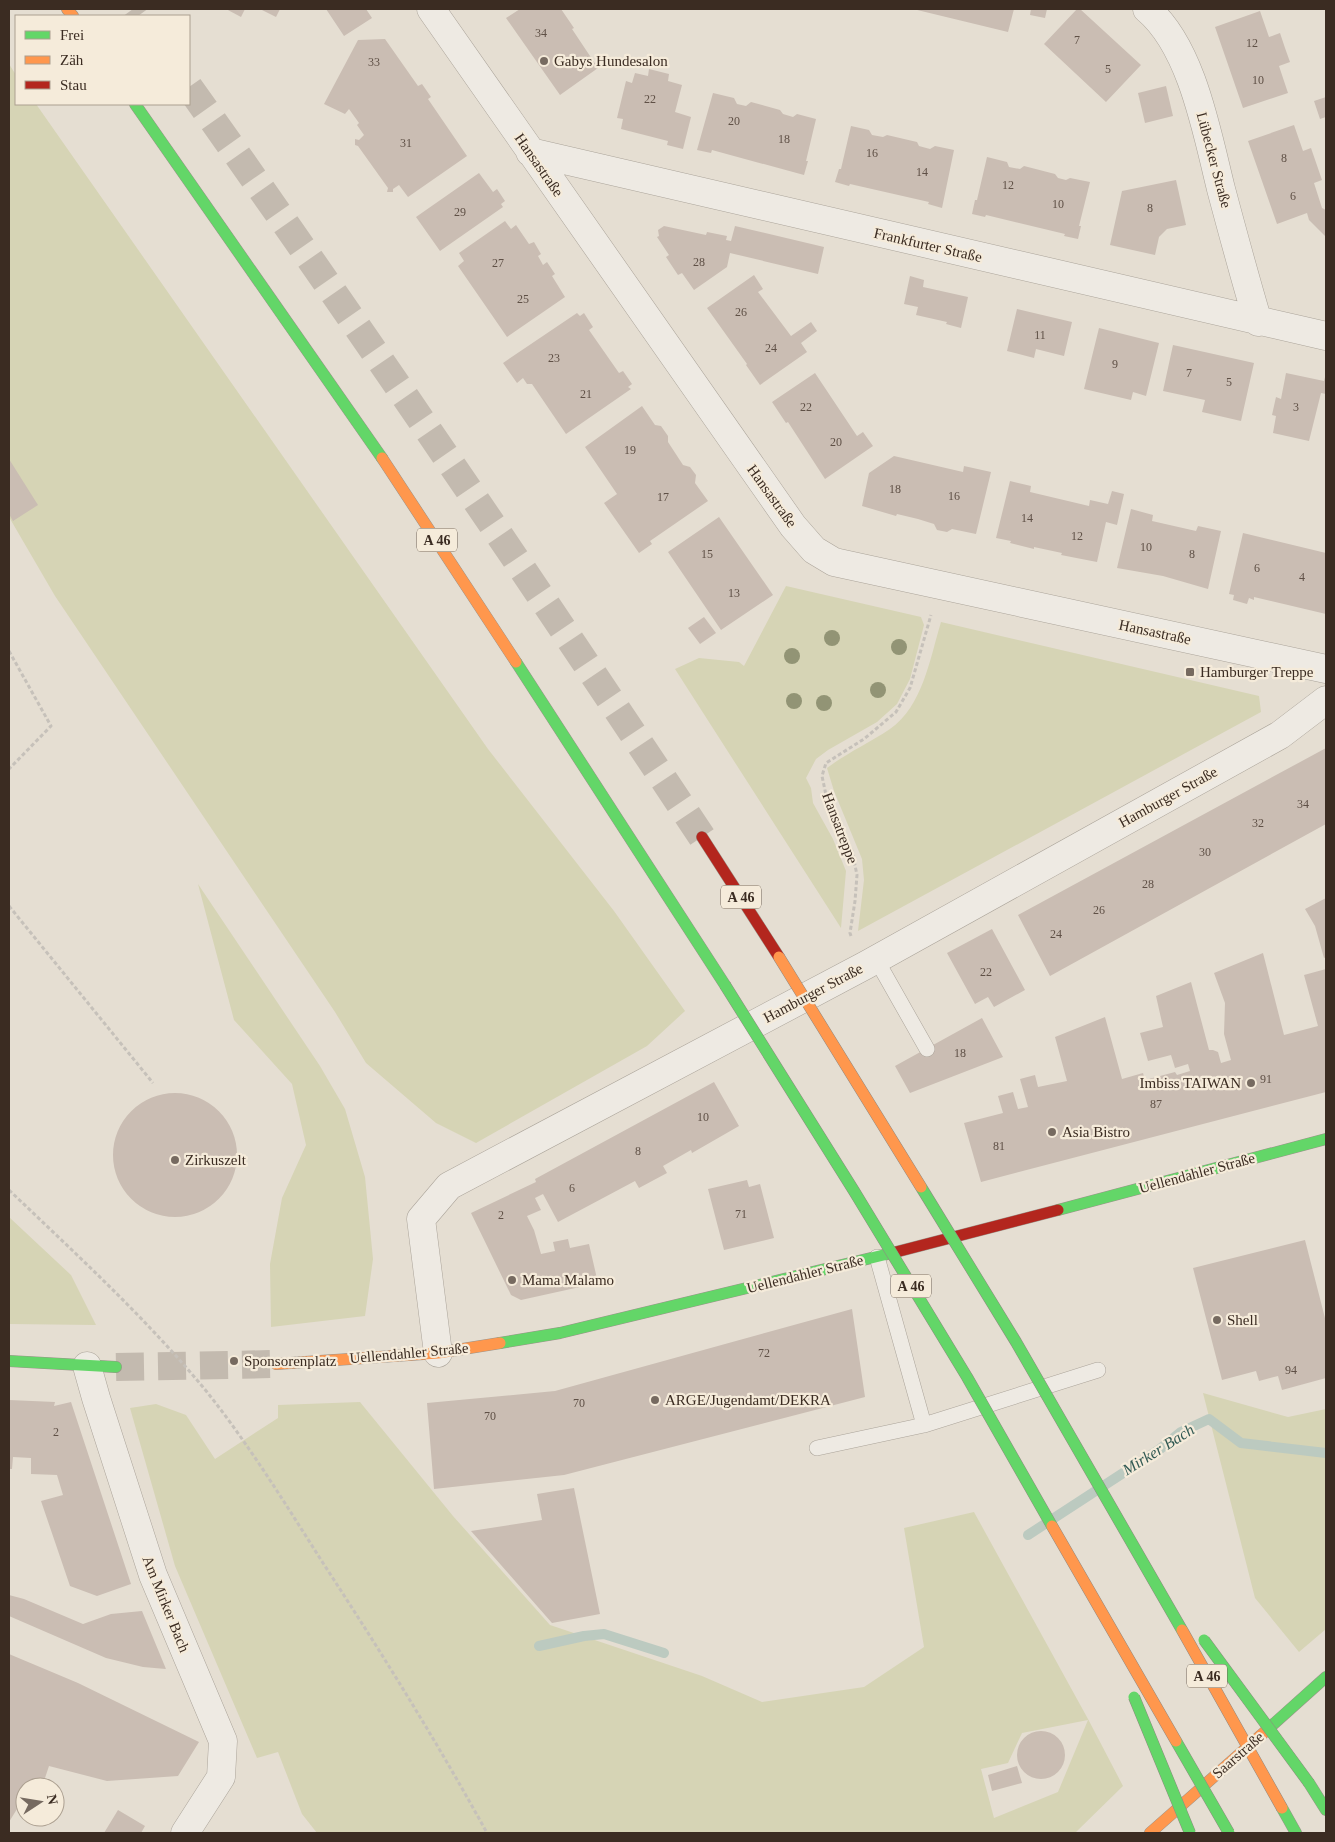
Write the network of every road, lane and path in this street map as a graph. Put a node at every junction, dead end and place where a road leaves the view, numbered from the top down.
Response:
1 (431, 9) edge
2 (1147, 9) edge
3 (136, 105) edge
4 (530, 152) junction
5 (1258, 322) junction
6 (1326, 336) edge
7 (940, 586) junction
8 (9, 651) edge
9 (1326, 669) edge
10 (1326, 700) edge
11 (9, 769) edge
12 (702, 837) tunnel mouth
13 (9, 906) edge
14 (850, 933) dead end
15 (876, 959) junction
16 (927, 1049) dead end
17 (153, 1083) dead end
18 (1326, 1139) edge
19 (9, 1190) edge
20 (877, 1257) junction
21 (438, 1353) junction
22 (9, 1361) edge
23 (276, 1364) tunnel mouth
24 (87, 1366) junction
25 (116, 1367) tunnel mouth
26 (1098, 1370) dead end
27 (924, 1426) junction
28 (817, 1448) dead end
29 (1133, 1544) junction
30 (1090, 1592) junction
31 (1124, 1672) dead end
32 (1326, 1677) edge
33 (1131, 1690) dead end
34 (1326, 1810) edge
35 (185, 1833) edge
36 (487, 1833) edge
37 (1150, 1833) edge
38 (1190, 1833) edge
39 (1229, 1833) edge
40 (1296, 1833) edge

1 - 4 street, Hansastraße
2 - 5 street, Lübecker Straße
3 - 30 main road, A 46, bridge
4 - 5 street, Frankfurter Straße
4 - 7 street, Hansastraße
5 - 6 street, Frankfurter Straße
7 - 9 street, Hansastraße
7 - 14 path, Hansatreppe
8 - 11 path
10 - 15 street, Hamburger Straße
12 - 29 main road, A 46, bridge
13 - 17 path
15 - 16 lane
15 - 21 street, Hamburger Straße
18 - 20 main road, Uellendahler Straße
19 - 36 path
20 - 21 main road, Uellendahler Straße
20 - 27 lane
21 - 23 main road, Uellendahler Straße
22 - 24 main road
24 - 25 main road
24 - 35 street, Am Mirker Bach
26 - 27 lane
27 - 28 lane
29 - 34 main road, A 46, bridge
29 - 40 main road, A 46, bridge
30 - 31 main road, bridge
30 - 39 main road, A 46, bridge
32 - 37 main road, Saarstraße
33 - 38 main road, bridge

